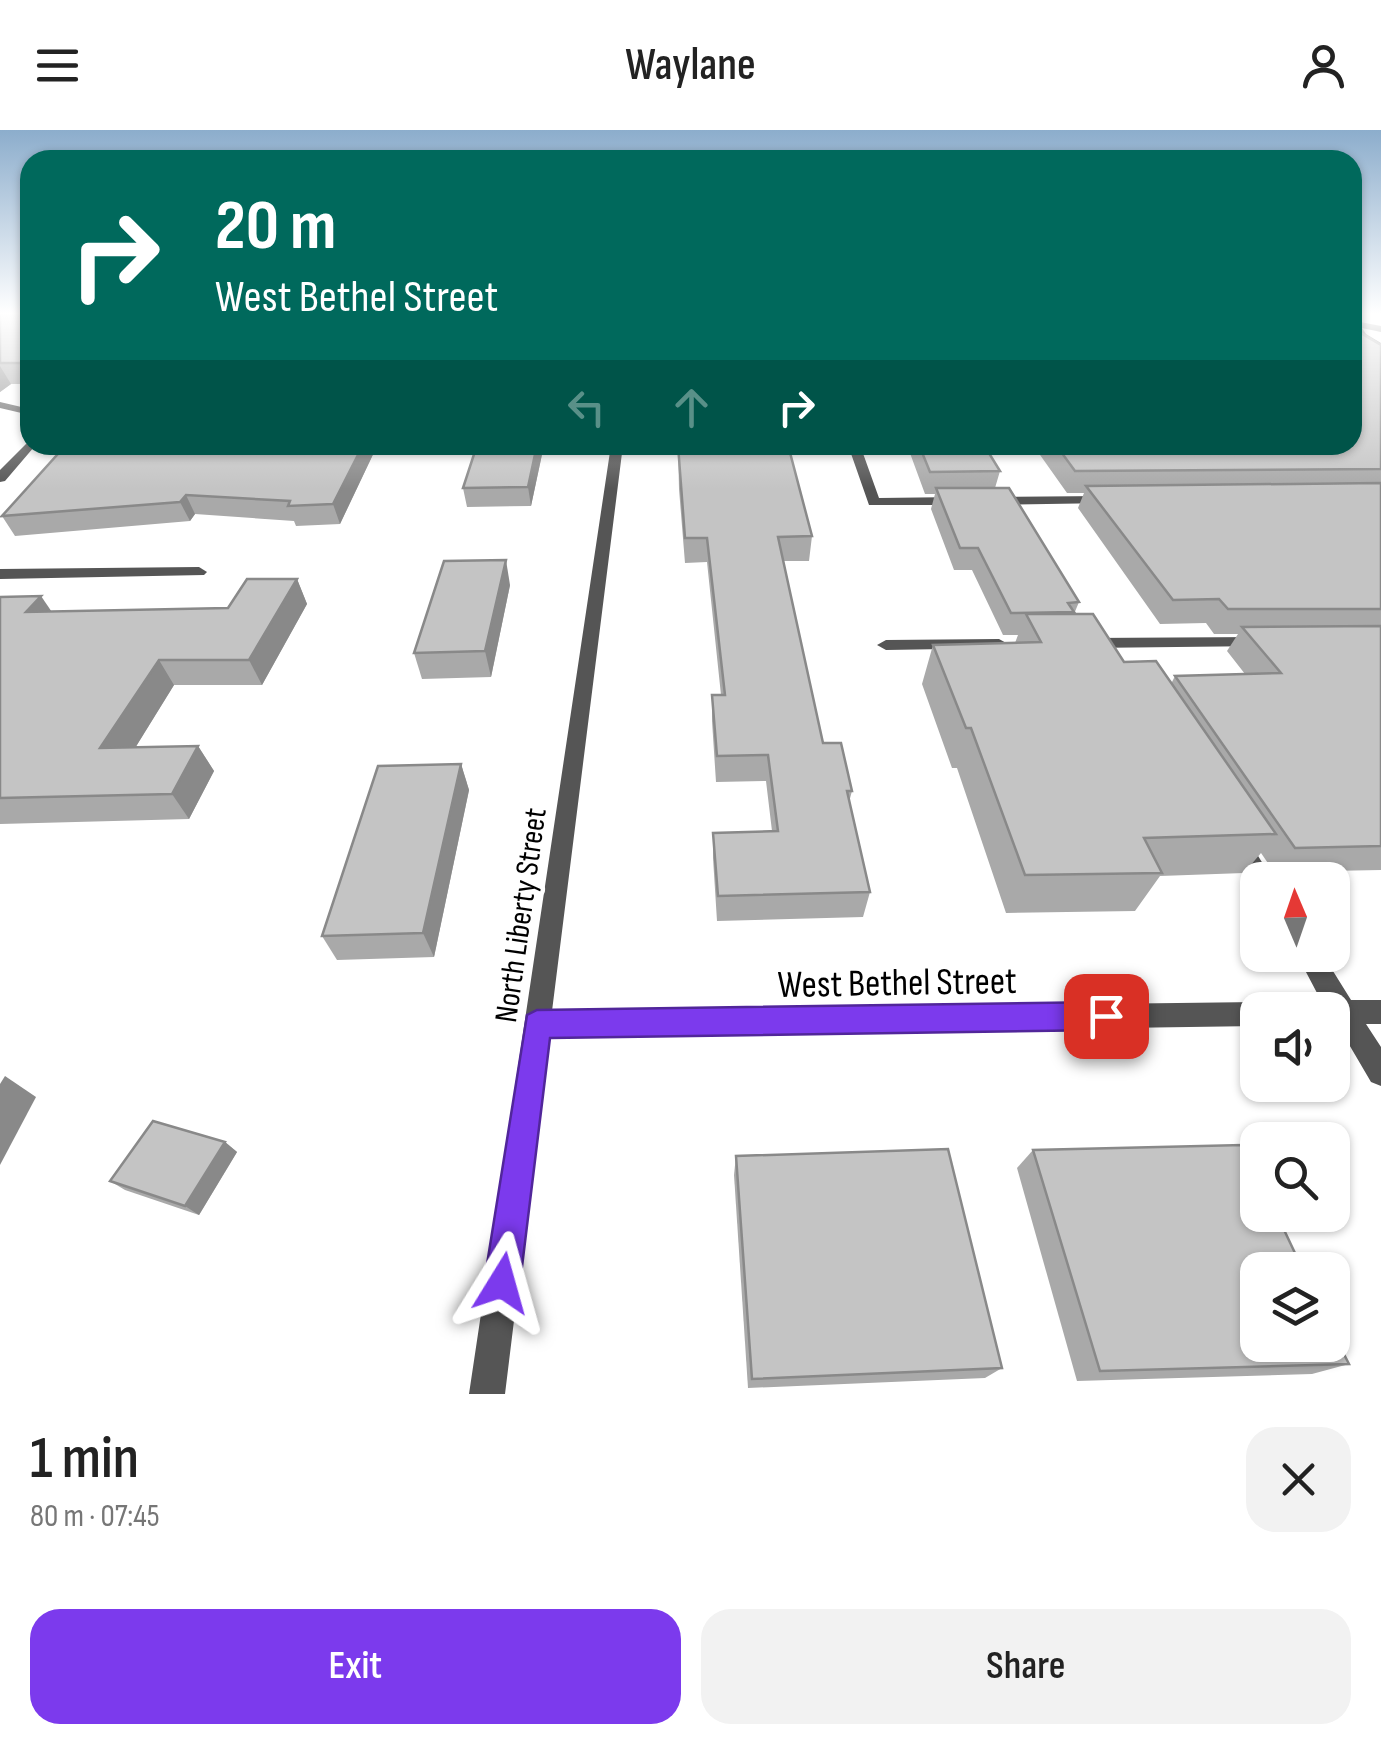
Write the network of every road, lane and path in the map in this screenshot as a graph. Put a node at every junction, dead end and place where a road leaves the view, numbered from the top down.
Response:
1 (20, 455) edge
2 (615, 455) edge
3 (858, 455) edge
4 (0, 478) edge
5 (1127, 500) edge
6 (199, 572) dead end
7 (0, 574) edge
8 (1285, 642) edge
9 (1074, 643) edge
10 (886, 644) dead end
11 (1018, 644) edge
12 (1232, 832) edge
13 (1251, 862) edge
14 (1350, 1012) edge
15 (1381, 1012) edge
16 (1240, 1014) edge
17 (537, 1024) junction
18 (1350, 1028) edge
19 (1381, 1072) edge
20 (487, 1394) edge

1 - 4 street
2 - 17 street, North Liberty Street
3 - 5 street
6 - 7 street
8 - 9 street
10 - 11 street
12 - 13 street
14 - 15 street
16 - 17 street, West Bethel Street
17 - 20 street, North Liberty Street
18 - 19 street

